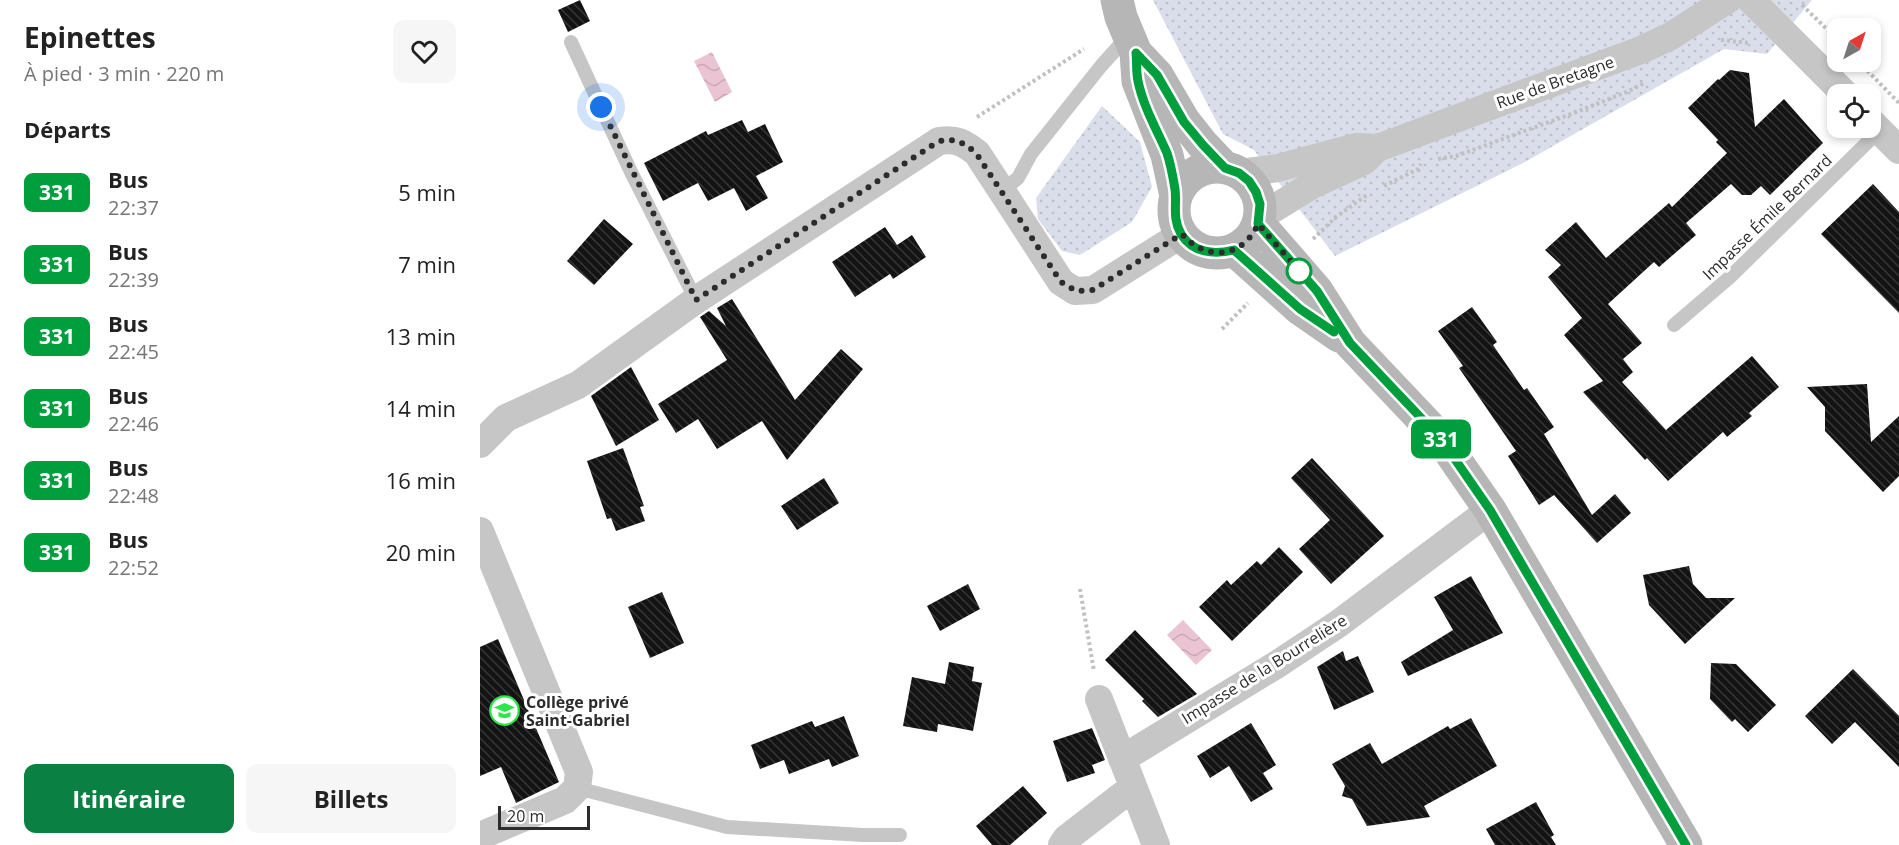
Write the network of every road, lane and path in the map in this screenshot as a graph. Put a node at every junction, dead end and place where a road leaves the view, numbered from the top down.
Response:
1 (1726, 0) edge
2 (1751, 0) edge
3 (1802, 5) dead end
4 (1126, 26) edge
5 (1827, 29) edge
6 (570, 42) dead end
7 (1869, 72) edge
8 (1835, 84) edge
9 (1899, 103) edge
10 (1883, 134) edge
11 (963, 142) junction
12 (1376, 148) junction
13 (1423, 162) dead end
14 (1232, 170) junction
15 (1379, 189) dead end
16 (1002, 191) junction
17 (1370, 193) dead end
18 (1176, 196) junction
19 (1259, 220) junction
20 (1182, 234) junction
21 (1234, 250) junction
22 (1290, 261) junction
23 (696, 300) junction
24 (1674, 325) dead end
25 (1350, 343) junction
26 (480, 444) edge
27 (1490, 510) junction
28 (480, 531) edge
29 (1080, 589) dead end
30 (1099, 699) joint
31 (1122, 759) junction
32 (1133, 787) junction
33 (577, 788) junction
34 (900, 835) dead end
35 (480, 836) edge
36 (1062, 845) edge
37 (1156, 845) edge
38 (1686, 845) edge

1 - 12 street, Rue de Bretagne
2 - 8 street
3 - 5 path
4 - 11 path
4 - 14 street
4 - 16 lane
4 - 18 street
6 - 23 lane
7 - 9 path
10 - 24 lane, Impasse Émile Bernard
11 - 16 street
11 - 23 street
12 - 14 street, Rue de Bretagne
12 - 19 street, Rue de Bretagne
13 - 15 path
14 - 18 street
14 - 19 street
16 - 20 street
17 - 22 path
18 - 20 street
19 - 21 street
19 - 22 street
20 - 21 street
21 - 25 street
22 - 25 street
23 - 26 street
25 - 27 street
27 - 31 street, Impasse de la Bourrelière
27 - 38 street
28 - 33 street
29 - 30 path
30 - 31 street
31 - 32 street
32 - 36 street
32 - 37 street
33 - 34 lane
33 - 35 street

